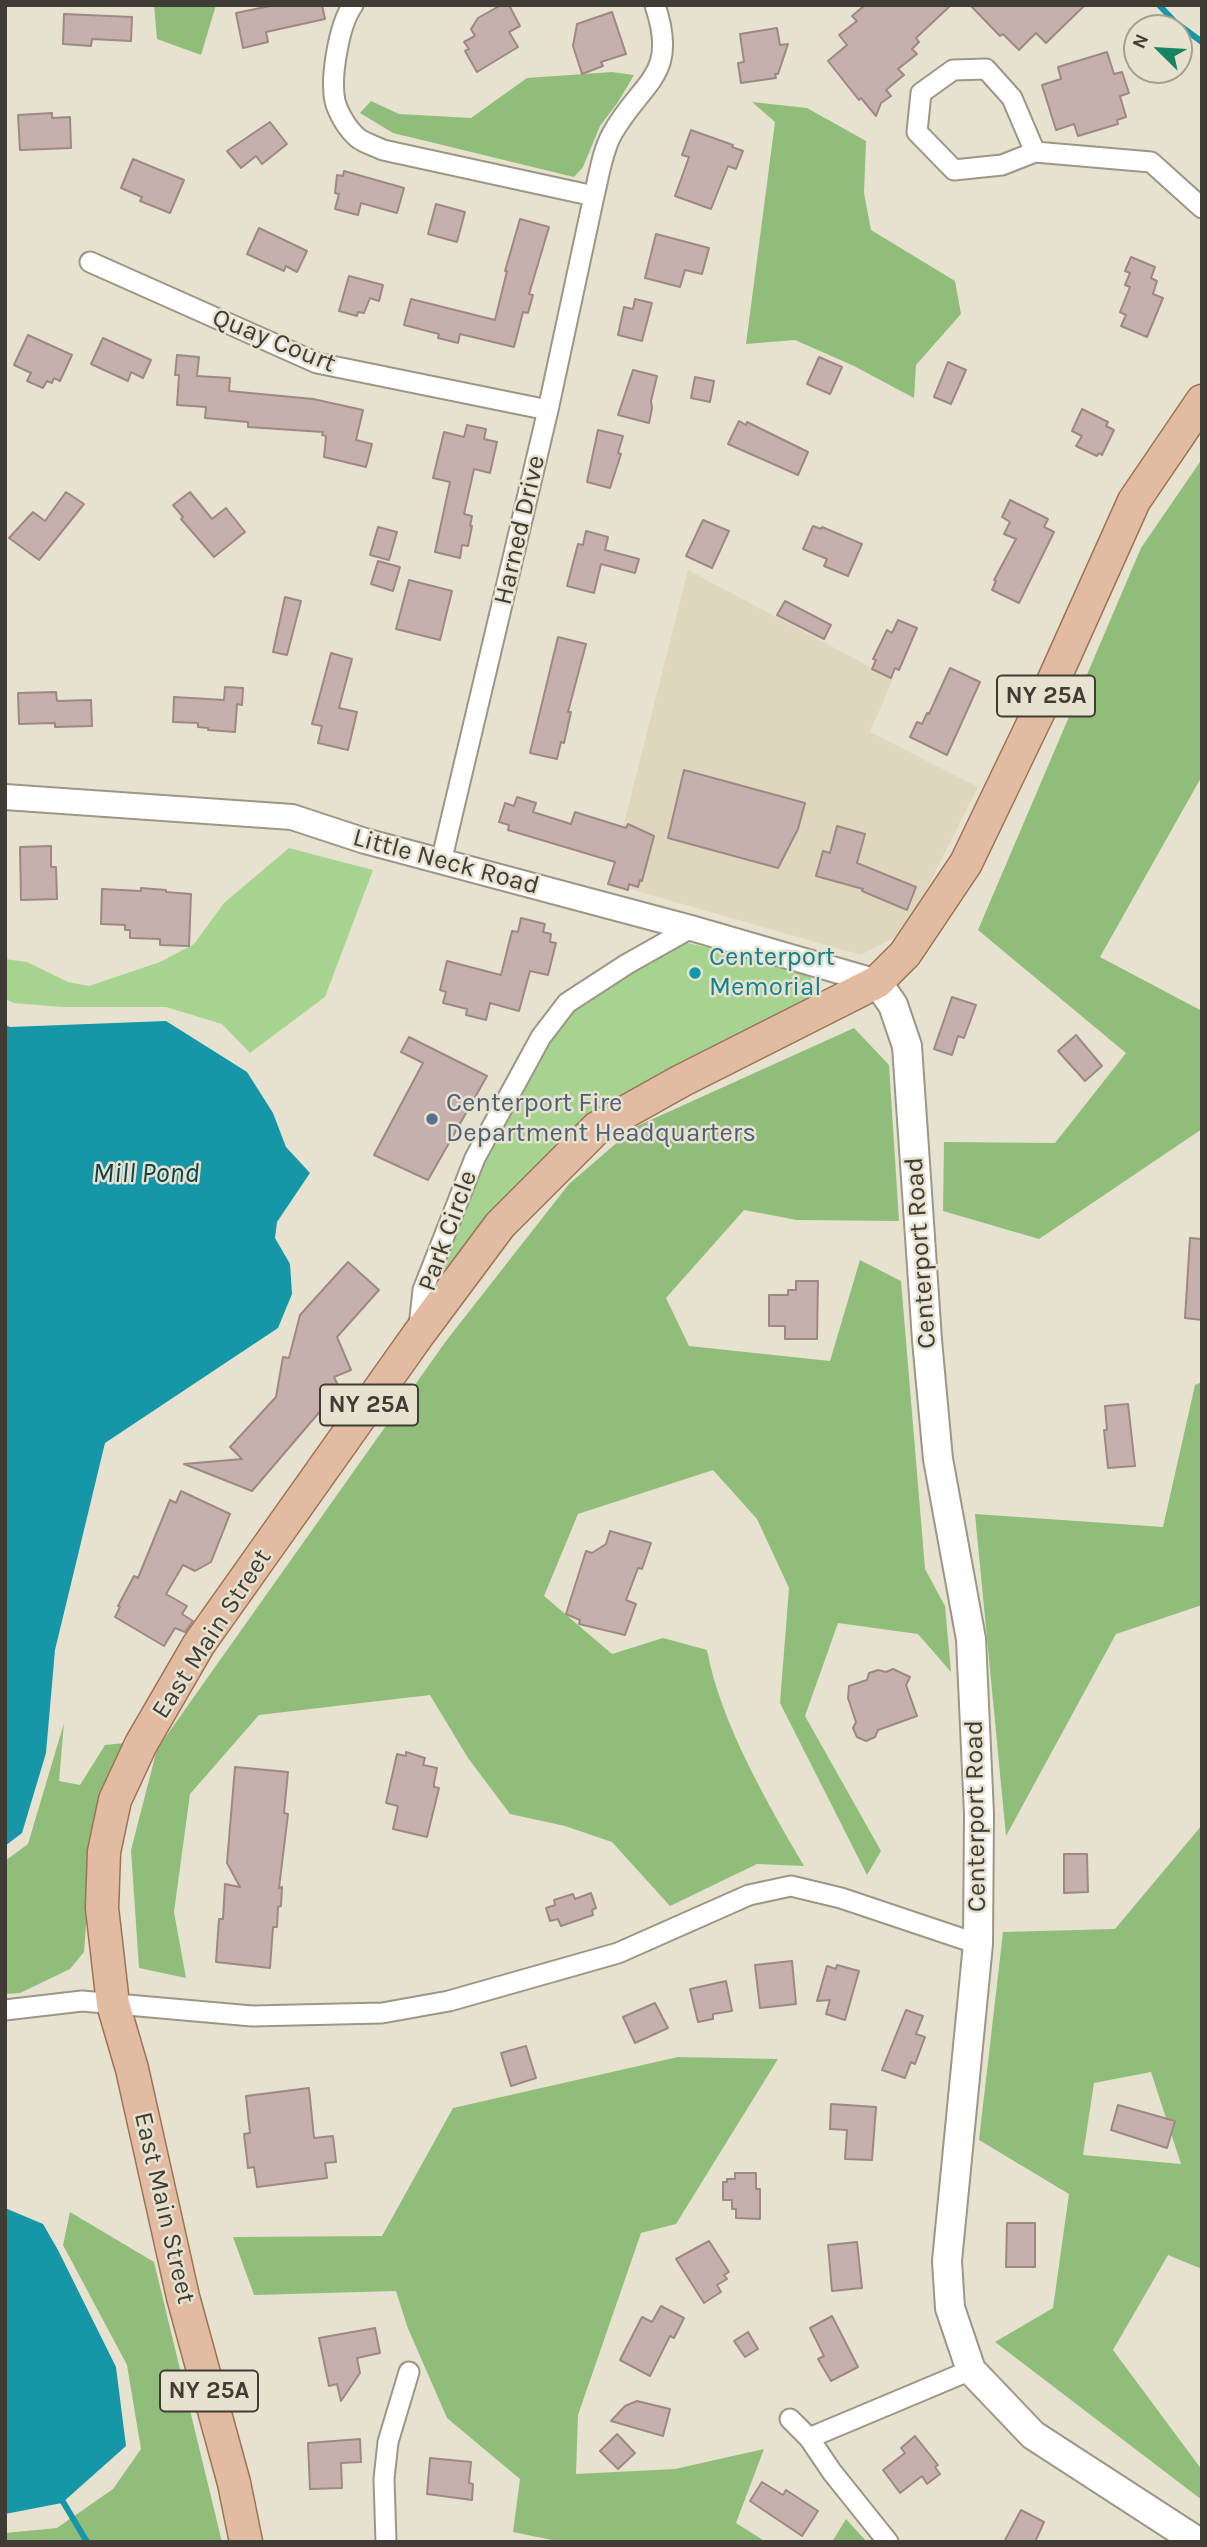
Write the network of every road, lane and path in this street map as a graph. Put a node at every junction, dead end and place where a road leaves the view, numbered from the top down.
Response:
1 (353, 5) edge
2 (654, 5) edge
3 (1035, 152) junction
4 (594, 196) junction
5 (1202, 208) edge
6 (90, 262) dead end
7 (1202, 401) edge
8 (548, 410) junction
9 (5, 797) edge
10 (441, 862) junction
11 (691, 928) junction
12 (877, 982) junction
13 (418, 1335) junction
14 (978, 1944) junction
15 (113, 2004) junction
16 (5, 2010) edge
17 (971, 2370) junction
18 (409, 2372) dead end
19 (790, 2419) dead end
20 (809, 2438) junction
21 (246, 2542) edge
22 (386, 2542) edge
23 (888, 2542) edge
24 (1198, 2542) edge

1 - 4 street
2 - 4 street, Harned Drive
3 - 3 street
3 - 5 street
4 - 8 street, Harned Drive
6 - 8 street, Quay Court
7 - 12 main road, NY 25A
8 - 10 street, Harned Drive
9 - 10 street, Little Neck Road
10 - 11 street, Little Neck Road
11 - 12 street, Little Neck Road
11 - 13 street, Park Circle
12 - 13 main road, East Main Street / NY 25A
12 - 14 main road, Centerport Road
13 - 15 main road, East Main Street / NY 25A
14 - 15 street
14 - 17 main road, Centerport Road
15 - 16 street
15 - 21 main road, East Main Street / NY 25A
17 - 20 street
17 - 24 main road, Centerport Road
18 - 22 street
19 - 20 street
20 - 23 street

